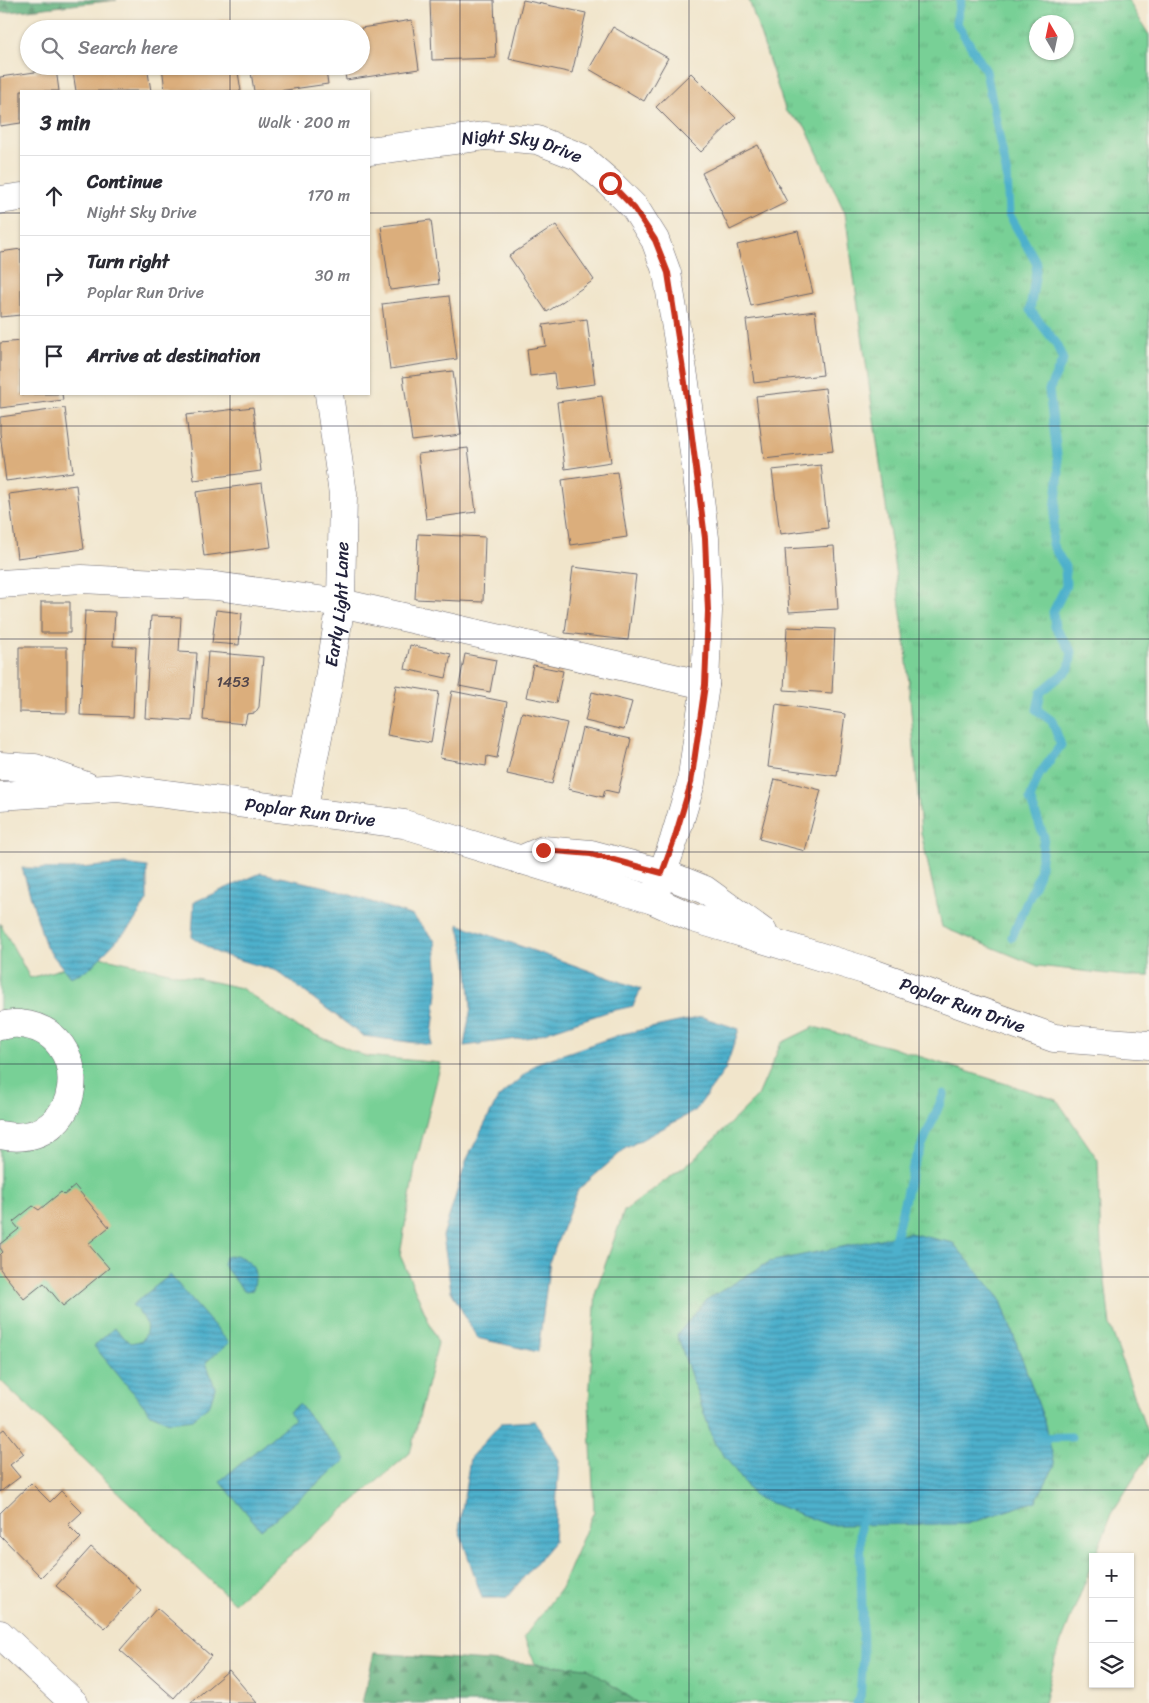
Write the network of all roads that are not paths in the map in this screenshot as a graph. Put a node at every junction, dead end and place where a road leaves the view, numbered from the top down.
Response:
1 (370, 151) edge
2 (20, 197) edge
3 (0, 200) edge
4 (329, 395) edge
5 (0, 584) edge
6 (341, 603) junction
7 (705, 685) junction
8 (0, 766) edge
9 (97, 790) junction
10 (0, 796) edge
11 (303, 812) junction
12 (520, 860) junction
13 (662, 873) junction
14 (653, 900) junction
15 (780, 944) junction
16 (0, 1026) edge
17 (1149, 1045) edge
18 (0, 1135) edge
19 (0, 1634) edge
20 (74, 1703) edge

1 - 7 street, Night Sky Drive
2 - 3 street
4 - 6 street, Early Light Lane
5 - 6 street
6 - 7 street
6 - 11 street, Early Light Lane
7 - 13 street, Night Sky Drive
8 - 9 street, Poplar Run Drive
9 - 10 street, Poplar Run Drive
9 - 11 street, Poplar Run Drive
11 - 12 street, Poplar Run Drive
12 - 13 street, Poplar Run Drive
12 - 14 street, Poplar Run Drive
13 - 14 street, Night Sky Drive
13 - 15 street, Poplar Run Drive
14 - 15 street, Poplar Run Drive
15 - 17 street, Poplar Run Drive
16 - 18 street
19 - 20 street

